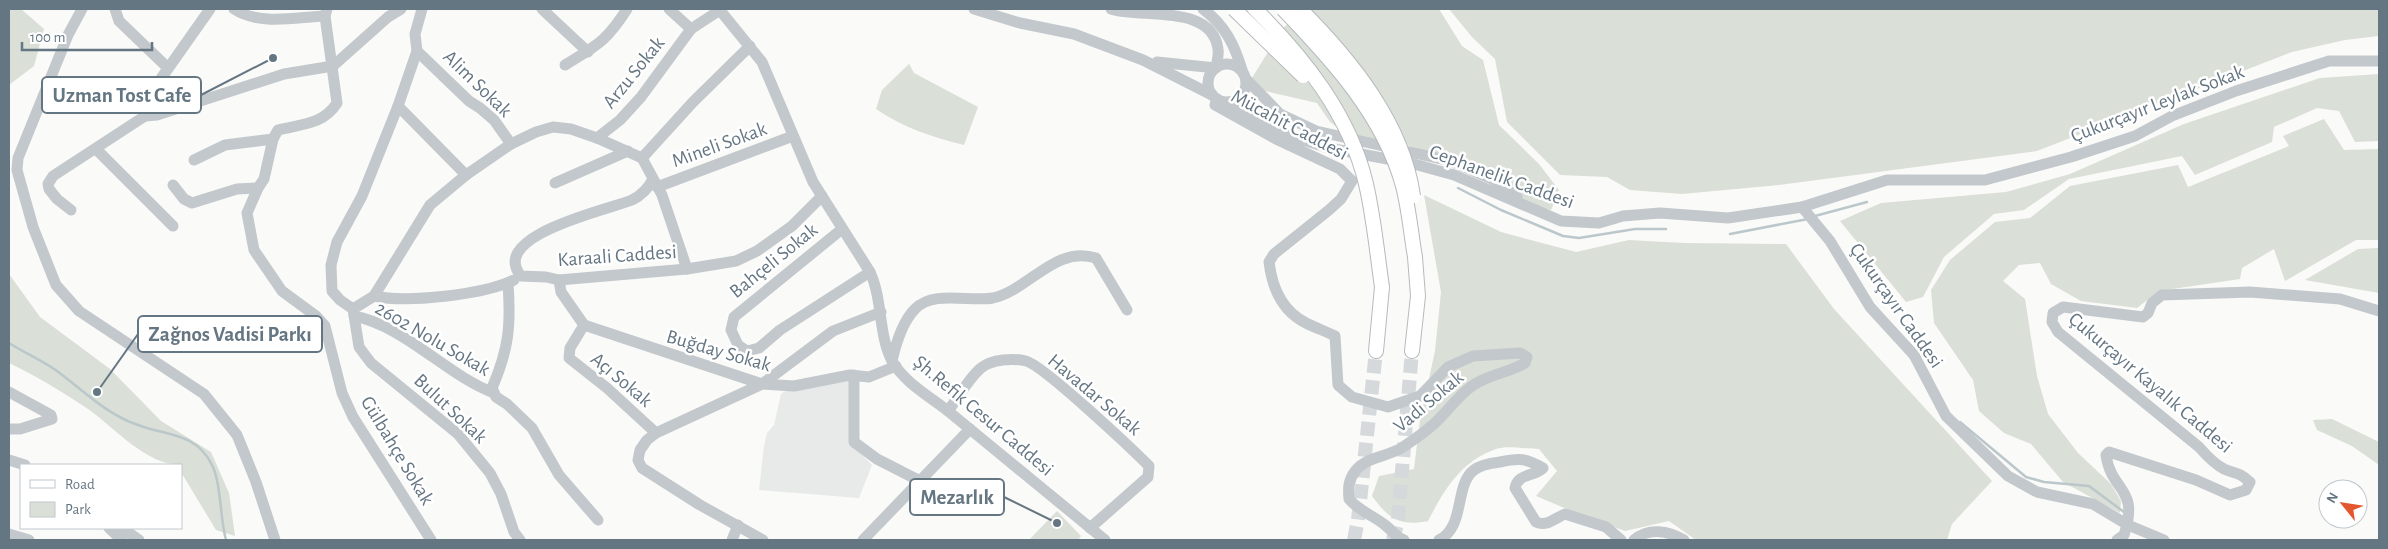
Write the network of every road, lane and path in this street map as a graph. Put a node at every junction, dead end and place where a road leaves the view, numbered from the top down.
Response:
1 (82, 9) edge
2 (115, 9) edge
3 (210, 9) edge
4 (401, 9) edge
5 (422, 9) edge
6 (542, 9) edge
7 (626, 9) edge
8 (669, 9) edge
9 (720, 9) edge
10 (974, 9) edge
11 (1111, 9) edge
12 (1203, 9) edge
13 (1234, 9) edge
14 (1255, 9) edge
15 (1283, 9) edge
16 (1300, 9) edge
17 (241, 11) edge
18 (326, 12) edge
19 (387, 13) edge
20 (691, 29) junction
21 (750, 46) junction
22 (417, 51) junction
23 (588, 52) junction
24 (1142, 60) junction
25 (2379, 61) edge
26 (565, 64) dead end
27 (333, 66) junction
28 (168, 68) junction
29 (1216, 68) junction
30 (1244, 76) junction
31 (1215, 97) junction
32 (1229, 102) junction
33 (398, 106) junction
34 (145, 116) junction
35 (793, 136) junction
36 (597, 138) junction
37 (273, 139) junction
38 (511, 144) junction
39 (96, 149) junction
40 (628, 151) junction
41 (642, 158) junction
42 (194, 160) dead end
43 (466, 175) junction
44 (1352, 181) joint
45 (555, 183) dead end
46 (655, 183) junction
47 (173, 186) dead end
48 (258, 188) junction
49 (822, 196) junction
50 (72, 210) dead end
51 (1805, 210) junction
52 (1541, 214) junction
53 (172, 226) dead end
54 (1410, 226) junction
55 (842, 229) junction
56 (1374, 235) junction
57 (687, 269) junction
58 (870, 272) junction
59 (521, 276) junction
60 (559, 280) junction
61 (508, 283) junction
62 (374, 296) junction
63 (1127, 310) dead end
64 (2379, 311) edge
65 (353, 312) junction
66 (881, 312) junction
67 (584, 326) junction
68 (1376, 351) tunnel mouth
69 (1412, 351) tunnel mouth
70 (894, 363) junction
71 (854, 375) junction
72 (762, 384) junction
73 (9, 392) edge
74 (494, 393) junction
75 (948, 411) junction
76 (9, 429) edge
77 (970, 429) junction
78 (656, 433) junction
79 (9, 460) edge
80 (22, 464) edge
81 (920, 480) junction
82 (598, 520) dead end
83 (738, 525) junction
84 (2128, 525) junction
85 (1090, 528) junction
86 (109, 529) edge
87 (123, 529) edge
88 (9, 534) edge
89 (28, 540) edge
90 (122, 540) edge
91 (139, 540) edge
92 (274, 540) edge
93 (431, 540) edge
94 (520, 540) edge
95 (732, 540) edge
96 (763, 540) edge
97 (863, 540) edge
98 (1105, 540) edge
99 (1404, 540) edge
100 (1439, 540) edge
101 (1621, 540) edge
102 (1634, 540) edge
103 (1684, 540) edge
104 (2117, 540) edge
105 (2164, 540) edge

1 - 92 street
2 - 28 street
3 - 28 street
4 - 19 street
5 - 22 street
6 - 23 street
7 - 23 street
8 - 20 street
9 - 20 street, Arzu Sokak
9 - 21 street, Şh.Refik Cesur Caddesi
10 - 24 street, Mücahit Caddesi
11 - 29 street
12 - 30 street
13 - 56 main road, bridge
14 - 56 main road, bridge
15 - 54 main road, bridge
16 - 54 main road, bridge
17 - 18 street
18 - 27 street
19 - 27 street
20 - 36 street, Arzu Sokak
21 - 35 street, Şh.Refik Cesur Caddesi
21 - 41 street
22 - 33 street
22 - 38 street, Alim Sokak
23 - 26 street
24 - 29 street
24 - 31 street, Mücahit Caddesi
25 - 51 street, Çukurçayır Leylak Sokak
27 - 34 street
27 - 37 street
28 - 34 street
29 - 30 street
29 - 31 street
30 - 32 street
30 - 52 street
31 - 32 street
31 - 44 street, Mücahit Caddesi
32 - 52 street, Cephanelik Caddesi
33 - 43 street
33 - 65 street
34 - 39 street
35 - 46 street, Mineli Sokak
35 - 49 street, Şh.Refik Cesur Caddesi
36 - 38 street
36 - 40 street
37 - 42 street
37 - 48 street, Gülbahçe Sokak
38 - 43 street
39 - 50 street
39 - 53 street
40 - 41 street
40 - 45 street
41 - 46 street
43 - 62 street
44 - 99 street, Vadi Sokak
46 - 57 street
46 - 59 street, Karaali Caddesi
47 - 48 street
48 - 93 street, Gülbahçe Sokak
49 - 55 street, Şh.Refik Cesur Caddesi
49 - 57 street, Karaali Caddesi
51 - 52 street, Cephanelik Caddesi
51 - 84 street, Çukurçayır Caddesi
54 - 69 main road, bridge
55 - 58 street, Şh.Refik Cesur Caddesi
55 - 58 street, Bahçeli Sokak
56 - 68 main road, bridge
57 - 60 street, Karaali Caddesi
58 - 66 street, Şh.Refik Cesur Caddesi
59 - 60 street, Karaali Caddesi
59 - 61 street
60 - 67 street
61 - 62 street
61 - 74 street
62 - 65 street
63 - 70 street
64 - 84 street, Çukurçayır Kayalık Caddesi
65 - 74 street, 2602 Nolu Sokak
65 - 94 street, Bulut Sokak
66 - 70 street, Şh.Refik Cesur Caddesi
66 - 72 street
67 - 72 street, Buğday Sokak
67 - 78 street, Açı Sokak
70 - 71 street, Buğday Sokak
70 - 75 street, Şh.Refik Cesur Caddesi
71 - 72 street, Buğday Sokak
71 - 81 street
72 - 78 street
73 - 76 street
74 - 82 street, 2602 Nolu Sokak
75 - 77 street, Şh.Refik Cesur Caddesi
75 - 85 street, Havadar Sokak
77 - 81 street
77 - 85 street, Şh.Refik Cesur Caddesi
78 - 83 street
79 - 80 street
81 - 97 street
83 - 95 street
83 - 96 street
84 - 104 street
84 - 105 street, Çukurçayır Caddesi
85 - 98 street, Şh.Refik Cesur Caddesi
86 - 90 street
87 - 91 street
88 - 89 street
100 - 101 street
102 - 103 street

